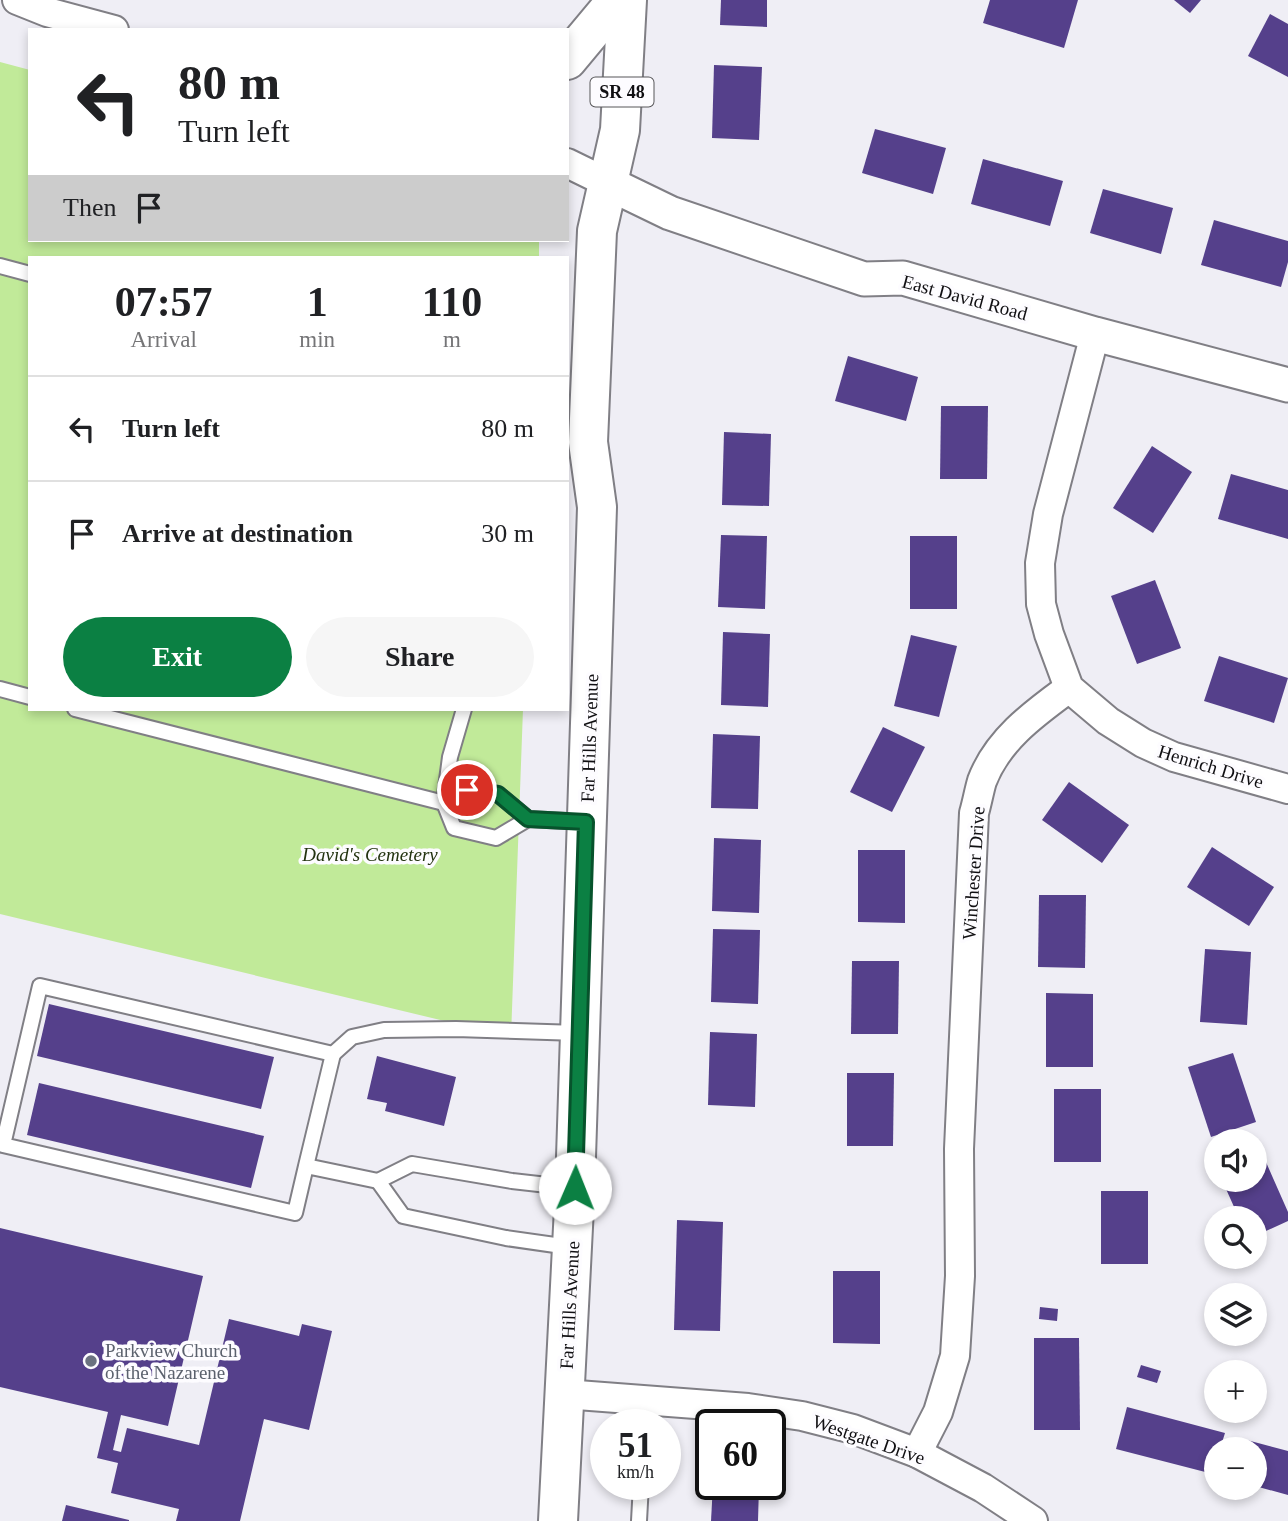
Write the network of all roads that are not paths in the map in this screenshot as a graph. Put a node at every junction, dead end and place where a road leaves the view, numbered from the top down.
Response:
1 (17, 0) edge
2 (617, 0) edge
3 (627, 0) edge
4 (107, 28) edge
5 (569, 58) edge
6 (569, 164) edge
7 (608, 183) junction
8 (0, 266) edge
9 (28, 273) edge
10 (1095, 334) junction
11 (1288, 385) edge
12 (1069, 688) junction
13 (0, 689) edge
14 (28, 696) edge
15 (83, 711) edge
16 (463, 711) edge
17 (1288, 789) edge
18 (444, 803) junction
19 (528, 819) junction
20 (586, 822) junction
21 (579, 1033) junction
22 (333, 1054) junction
23 (306, 1166) junction
24 (378, 1181) junction
25 (575, 1188) junction
26 (572, 1247) junction
27 (564, 1394) junction
28 (630, 1409) edge
29 (681, 1411) edge
30 (917, 1453) junction
31 (640, 1500) edge
32 (558, 1521) edge
33 (639, 1521) edge
34 (1033, 1521) edge

1 - 4 street
2 - 5 main road
3 - 7 main road, Far Hills Avenue / SR 48
6 - 7 street
7 - 10 street, East David Road
7 - 20 main road, Far Hills Avenue / SR 48
8 - 9 lane
10 - 11 street, East David Road
10 - 12 street
12 - 17 street, Henrich Drive
12 - 30 street, Winchester Drive
13 - 14 lane
15 - 18 lane
16 - 18 lane
18 - 19 lane
18 - 19 lane
19 - 20 lane
20 - 21 main road, Far Hills Avenue / SR 48
21 - 22 lane
21 - 25 main road, Far Hills Avenue / SR 48
22 - 23 lane
22 - 23 lane
23 - 24 lane
24 - 25 lane
24 - 26 lane
25 - 26 main road, Far Hills Avenue / SR 48
26 - 27 main road, Far Hills Avenue / SR 48
27 - 28 street, Westgate Drive
27 - 32 main road, Far Hills Avenue / SR 48
29 - 30 street, Westgate Drive
30 - 34 street, Westgate Drive
31 - 33 lane

